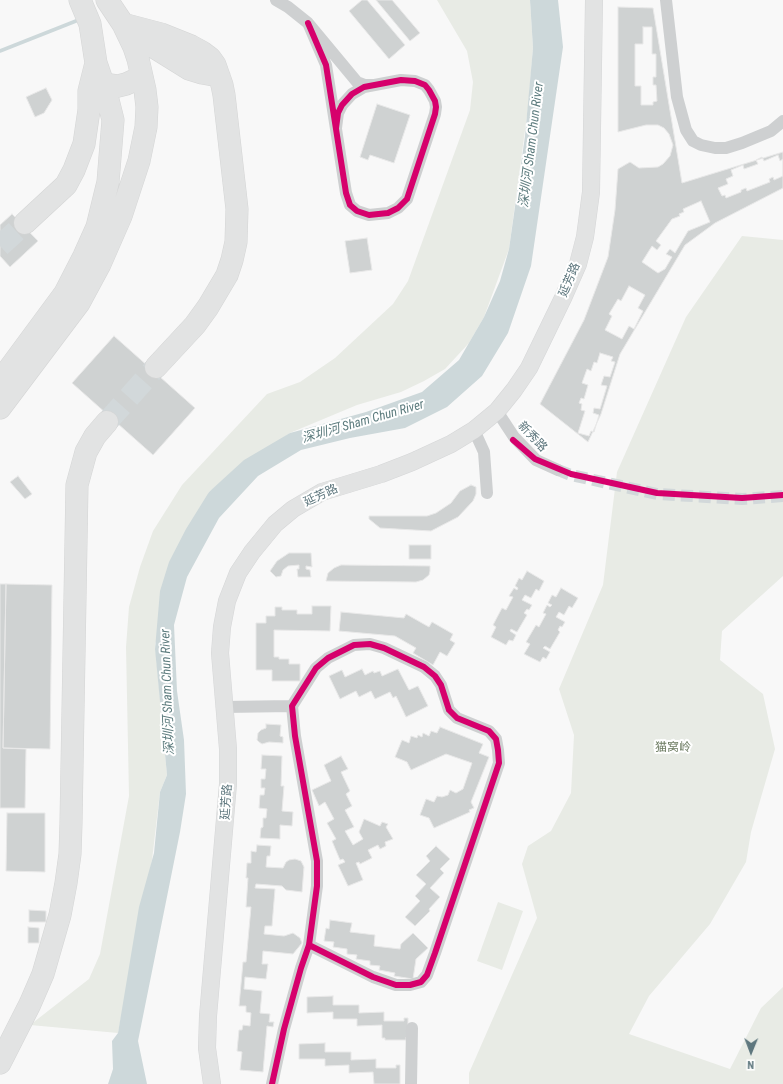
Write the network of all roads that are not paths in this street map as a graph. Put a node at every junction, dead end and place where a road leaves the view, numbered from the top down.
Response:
1 (80, 0) edge
2 (276, 0) edge
3 (594, 0) edge
4 (666, 0) edge
5 (116, 13) edge
6 (308, 23) junction
7 (96, 63) junction
8 (142, 75) junction
9 (103, 84) junction
10 (374, 85) junction
11 (783, 121) edge
12 (336, 128) junction
13 (25, 223) tunnel mouth
14 (92, 260) junction
15 (156, 367) tunnel mouth
16 (0, 382) edge
17 (0, 408) edge
18 (497, 411) junction
19 (107, 422) tunnel mouth
20 (474, 430) junction
21 (558, 470) tunnel mouth
22 (487, 493) dead end
23 (292, 706) junction
24 (224, 707) junction
25 (309, 945) junction
26 (412, 1028) dead end
27 (0, 1063) edge
28 (212, 1084) edge
29 (272, 1084) edge
30 (411, 1084) edge

1 - 7 highway
2 - 6 street
3 - 18 main road, 延芳路
4 - 11 street
5 - 8 highway
5 - 15 highway
6 - 10 street
6 - 12 street
7 - 9 highway
7 - 13 highway
8 - 9 highway
8 - 14 highway
9 - 14 highway
10 - 12 street
10 - 12 street
14 - 16 highway
14 - 17 highway
18 - 20 main road, 延芳路
18 - 21 street, 新秀路
19 - 27 highway
20 - 22 street
20 - 24 main road, 延芳路
23 - 24 street
23 - 25 street
23 - 25 street
24 - 28 main road, 延芳路
25 - 29 street
26 - 30 street

